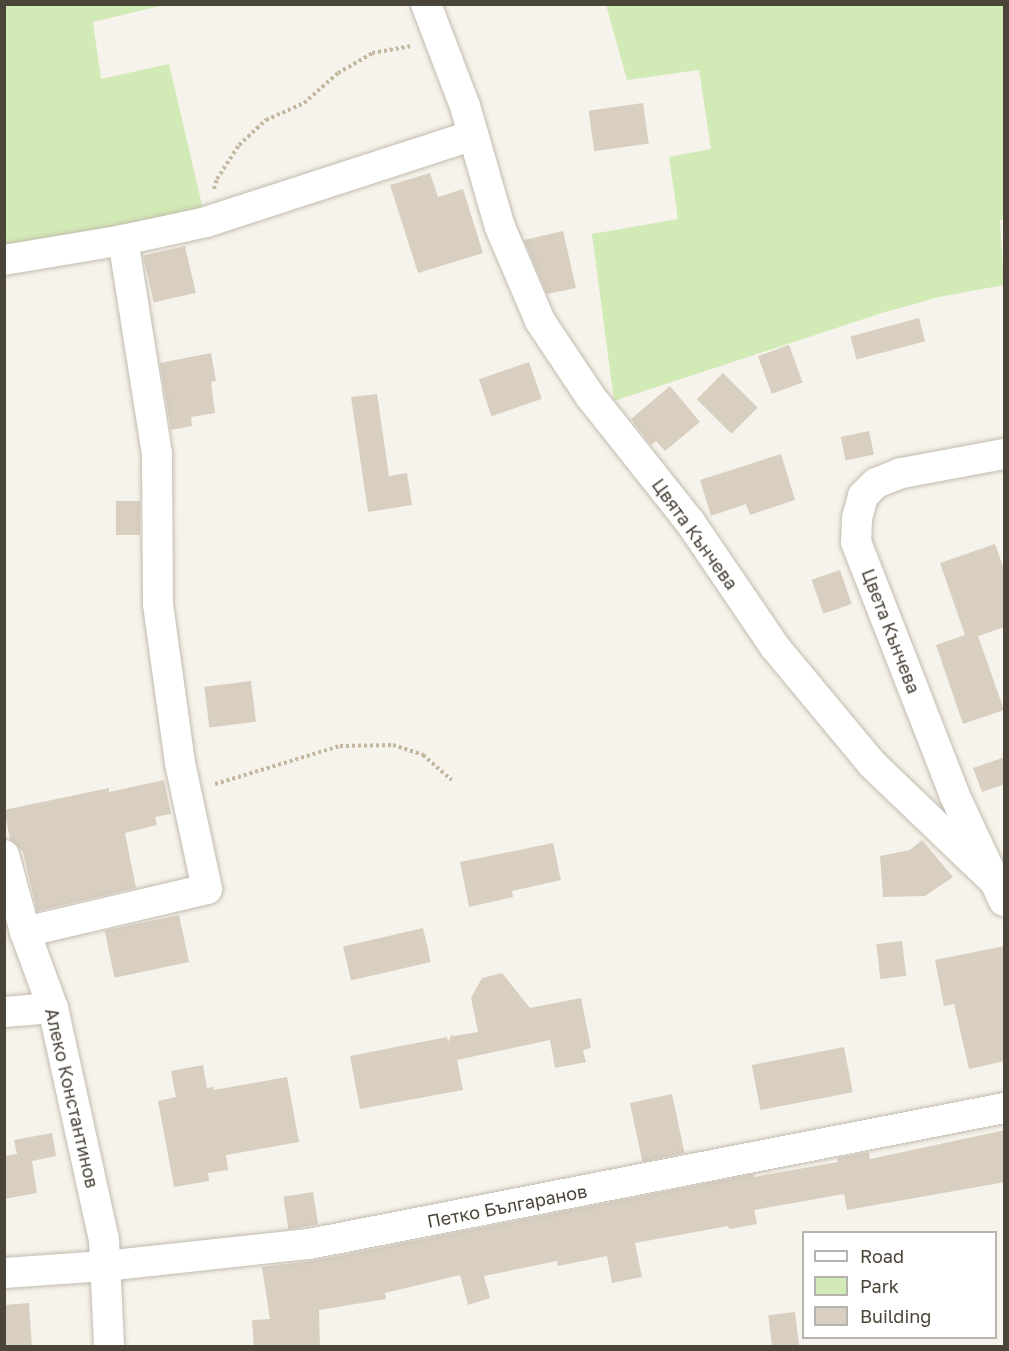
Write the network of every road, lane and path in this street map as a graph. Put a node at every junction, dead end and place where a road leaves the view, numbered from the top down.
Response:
1 (426, 4) edge
2 (437, 33) junction
3 (473, 135) junction
4 (206, 222) junction
5 (123, 240) junction
6 (4, 260) edge
7 (1005, 454) edge
8 (452, 780) dead end
9 (184, 790) junction
10 (4, 855) edge
11 (1000, 892) edge
12 (25, 932) junction
13 (52, 1008) junction
14 (4, 1012) edge
15 (1005, 1108) edge
16 (105, 1266) junction
17 (4, 1273) edge
18 (109, 1347) edge

1 - 2 street
2 - 3 street
2 - 4 path
3 - 4 street
3 - 11 street, Цвята Кънчева
4 - 5 street
5 - 6 street
5 - 9 street
7 - 11 street, Цвета Кънчева
8 - 9 path
9 - 12 street
10 - 12 street, Алеко Константинов
12 - 13 street, Алеко Константинов
13 - 14 street
13 - 16 street, Алеко Константинов
15 - 16 street, Петко Българанов
16 - 17 street, Петко Българанов
16 - 18 street, Алеко Константинов

